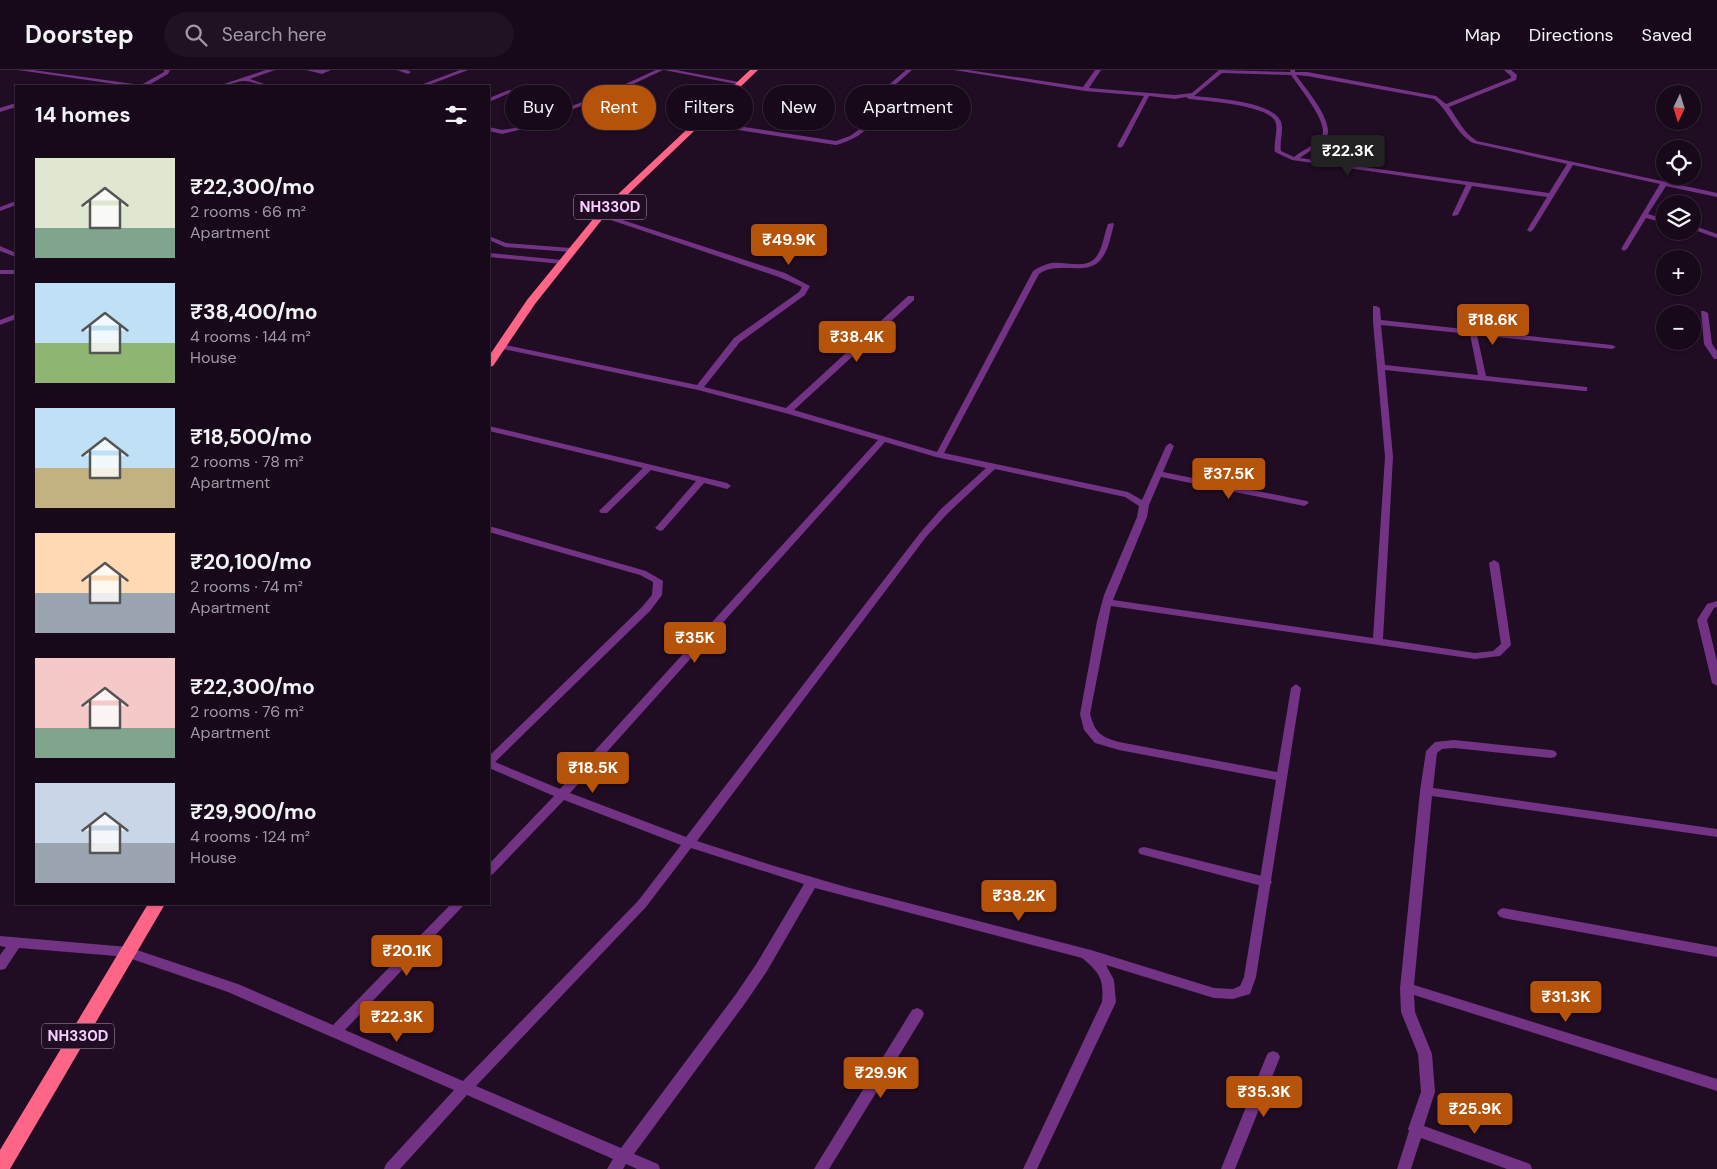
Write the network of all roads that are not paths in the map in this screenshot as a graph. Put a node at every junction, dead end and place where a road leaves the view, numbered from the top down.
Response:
1 (21, 70) edge
2 (166, 70) edge
3 (272, 70) edge
4 (309, 70) edge
5 (328, 70) edge
6 (400, 70) edge
7 (465, 70) edge
8 (660, 70) edge
9 (667, 70) edge
10 (754, 70) edge
11 (909, 70) edge
12 (957, 70) edge
13 (1098, 70) edge
14 (1507, 70) edge
15 (1293, 71) edge
16 (408, 72) dead end
17 (245, 79) junction
18 (741, 83) joint
19 (134, 85) edge
20 (144, 85) edge
21 (224, 85) edge
22 (264, 85) edge
23 (424, 85) edge
24 (892, 85) edge
25 (1085, 89) junction
26 (505, 93) edge
27 (1147, 95) junction
28 (1186, 96) junction
29 (490, 100) edge
30 (15, 105) edge
31 (1447, 106) junction
32 (0, 110) edge
33 (490, 129) edge
34 (691, 130) edge
35 (751, 130) edge
36 (864, 130) edge
37 (1120, 146) dead end
38 (1294, 158) junction
39 (1571, 163) junction
40 (1656, 181) edge
41 (1470, 184) junction
42 (1663, 185) edge
43 (1673, 185) edge
44 (1550, 195) junction
45 (1717, 195) edge
46 (15, 203) edge
47 (0, 209) edge
48 (601, 215) junction
49 (1455, 215) dead end
50 (1644, 215) junction
51 (1656, 218) edge
52 (1111, 224) dead end
53 (1530, 230) dead end
54 (1701, 231) edge
55 (1717, 236) edge
56 (490, 238) edge
57 (0, 248) edge
58 (1624, 249) dead end
59 (571, 250) junction
60 (15, 255) edge
61 (490, 255) edge
62 (562, 262) junction
63 (0, 272) edge
64 (15, 272) edge
65 (911, 298) dead end
66 (1376, 308) dead end
67 (1704, 313) dead end
68 (15, 316) edge
69 (1377, 322) junction
70 (0, 323) edge
71 (1472, 332) junction
72 (501, 346) junction
73 (1612, 347) dead end
74 (1717, 357) edge
75 (490, 362) edge
76 (1381, 367) junction
77 (1482, 377) junction
78 (699, 388) junction
79 (1584, 390) dead end
80 (788, 411) junction
81 (490, 429) edge
82 (883, 439) junction
83 (1170, 446) dead end
84 (939, 455) junction
85 (649, 467) junction
86 (992, 467) junction
87 (1157, 474) junction
88 (702, 480) junction
89 (728, 486) dead end
90 (1304, 503) dead end
91 (1144, 505) junction
92 (604, 511) dead end
93 (660, 528) dead end
94 (490, 529) edge
95 (1494, 563) dead end
96 (1108, 602) junction
97 (1717, 604) edge
98 (1378, 642) junction
99 (1716, 678) edge
100 (1296, 688) dead end
101 (1551, 754) dead end
102 (490, 762) edge
103 (490, 763) edge
104 (1282, 777) junction
105 (1426, 791) junction
106 (561, 796) junction
107 (1717, 833) edge
108 (688, 844) junction
109 (1144, 851) dead end
110 (490, 871) edge
111 (812, 882) junction
112 (1266, 882) junction
113 (156, 905) edge
114 (457, 905) edge
115 (1503, 912) dead end
116 (0, 941) edge
117 (16, 942) junction
118 (128, 952) junction
119 (1717, 952) edge
120 (1086, 954) junction
121 (0, 965) edge
122 (1407, 988) junction
123 (917, 1014) dead end
124 (336, 1031) junction
125 (1273, 1057) dead end
126 (1717, 1085) edge
127 (465, 1088) junction
128 (1415, 1129) junction
129 (623, 1156) junction
130 (0, 1168) edge
131 (391, 1169) edge
132 (614, 1169) edge
133 (653, 1169) edge
134 (821, 1169) edge
135 (1030, 1169) edge
136 (1228, 1169) edge
137 (1404, 1169) edge
138 (1525, 1169) edge

1 - 19 street
2 - 20 street
3 - 17 street
4 - 5 street
6 - 16 street
7 - 23 street
8 - 33 street
9 - 18 street
10 - 18 highway, NH330D
11 - 24 street
12 - 25 street
13 - 25 street
14 - 31 street
15 - 28 street
15 - 31 street
15 - 38 street
17 - 21 street
17 - 22 street
25 - 27 street
26 - 29 street
27 - 28 street
27 - 37 street
28 - 38 street
30 - 32 street
31 - 39 street
34 - 48 highway, NH330D
35 - 36 street
38 - 41 street
39 - 40 street
39 - 44 street
41 - 44 street
41 - 49 street
42 - 50 street
43 - 45 street
44 - 53 street
46 - 47 street
48 - 59 highway, NH330D
48 - 78 street
50 - 51 street
50 - 58 street
52 - 84 street
54 - 55 street
56 - 59 street
57 - 60 street
59 - 62 highway, NH330D
61 - 62 street
62 - 72 highway, NH330D
63 - 64 street
65 - 80 street
66 - 69 street
67 - 74 street
68 - 70 street
69 - 71 street
69 - 76 street
71 - 73 street
71 - 77 street
72 - 75 highway, NH330D
72 - 78 street
76 - 77 street
76 - 98 street
77 - 79 street
78 - 80 street
80 - 82 street
81 - 85 street
82 - 84 street
82 - 106 street
83 - 87 street
84 - 86 street
85 - 88 street
85 - 92 street
86 - 91 street
86 - 108 street
87 - 90 street
87 - 91 street
88 - 89 street
88 - 93 street
91 - 96 street
94 - 102 street
95 - 98 street
96 - 98 street
96 - 104 street
97 - 99 street
100 - 104 street
101 - 105 street
103 - 106 street
104 - 112 street
105 - 107 street
105 - 122 street
106 - 108 street
106 - 110 street
108 - 111 street
108 - 127 street
109 - 112 street
111 - 120 street
111 - 129 street
112 - 120 street
113 - 118 highway, NH330D
114 - 124 street
115 - 119 street
116 - 117 street
117 - 118 street
117 - 121 street
118 - 124 street
118 - 130 highway, NH330D
120 - 135 street
122 - 126 street
122 - 128 street
123 - 134 street
124 - 127 street
125 - 136 street
127 - 129 street
127 - 131 street
128 - 137 street
128 - 138 street
129 - 132 street
129 - 133 street

